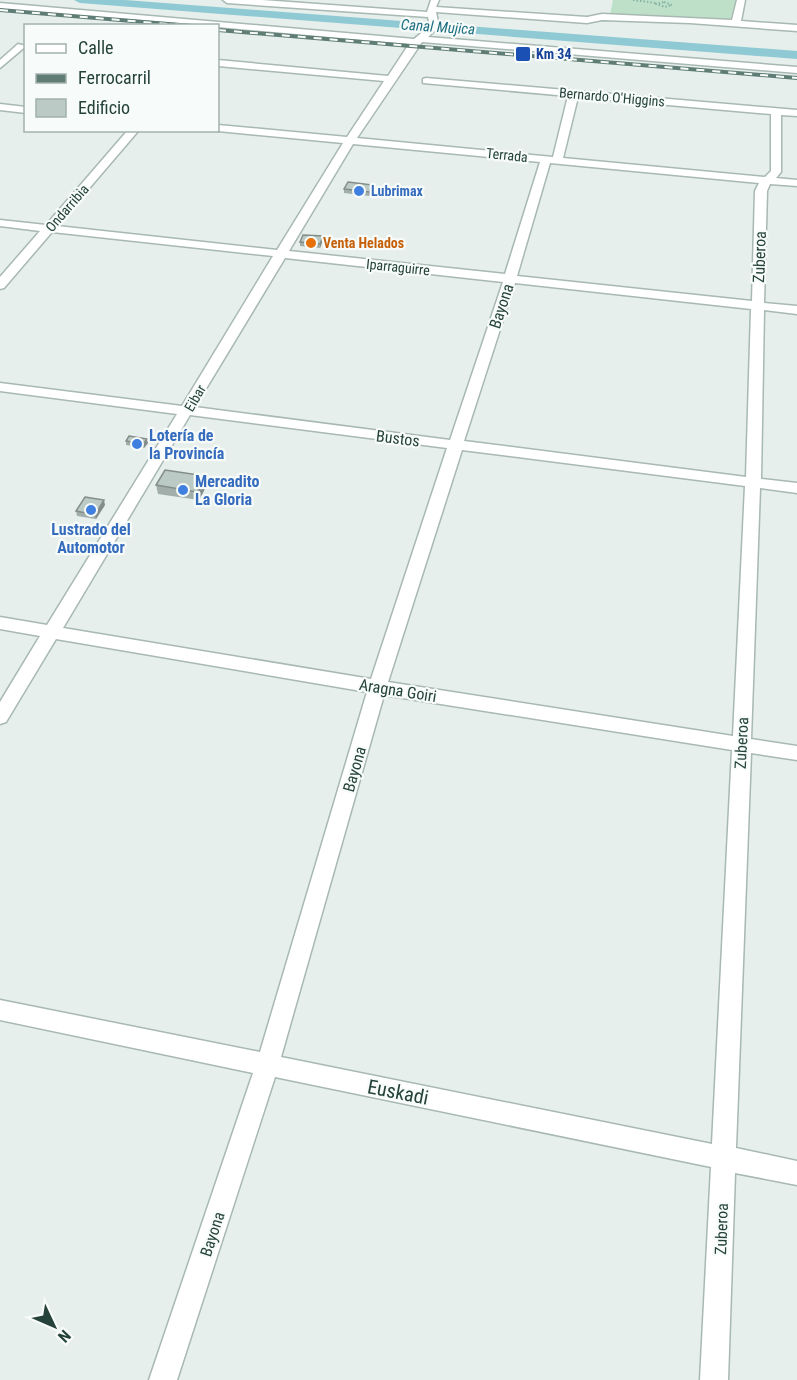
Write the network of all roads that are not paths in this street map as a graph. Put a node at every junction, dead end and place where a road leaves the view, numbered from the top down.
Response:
1 (227, 0) edge
2 (741, 0) edge
3 (0, 6) edge
4 (433, 16) edge
5 (736, 23) junction
6 (797, 28) edge
7 (417, 40) junction
8 (19, 46) edge
9 (219, 63) edge
10 (0, 65) edge
11 (797, 70) edge
12 (391, 78) junction
13 (426, 81) dead end
14 (574, 94) junction
15 (0, 107) edge
16 (24, 110) edge
17 (776, 112) junction
18 (797, 113) edge
19 (219, 128) edge
20 (132, 132) edge
21 (350, 140) junction
22 (552, 159) junction
23 (768, 181) junction
24 (797, 183) edge
25 (0, 223) edge
26 (49, 228) junction
27 (279, 255) junction
28 (510, 279) junction
29 (0, 285) edge
30 (757, 306) junction
31 (797, 310) edge
32 (0, 387) edge
33 (188, 411) junction
34 (456, 445) junction
35 (753, 482) junction
36 (797, 488) edge
37 (0, 623) edge
38 (50, 631) junction
39 (377, 687) junction
40 (0, 717) edge
41 (741, 744) junction
42 (797, 753) edge
43 (0, 1010) edge
44 (267, 1066) junction
45 (724, 1158) junction
46 (797, 1173) edge
47 (163, 1380) edge
48 (714, 1380) edge

1 - 4 street
2 - 5 street
3 - 7 street
4 - 5 street
4 - 7 street
5 - 6 street
7 - 11 street
7 - 12 street, Eibar
8 - 10 street
9 - 12 street
12 - 21 street, Eibar
13 - 14 street, Bernardo O'Higgins
14 - 17 street, Bernardo O'Higgins
14 - 22 street, Bayona
15 - 16 street
17 - 18 street, Bernardo O'Higgins
17 - 23 street, Zuberoa
19 - 21 street, Terrada
20 - 26 street, Ondarribia
21 - 22 street, Terrada
21 - 27 street, Eibar
22 - 23 street, Terrada
22 - 28 street, Bayona
23 - 24 street, Terrada
23 - 30 street, Zuberoa
25 - 26 street, Iparraguirre
26 - 27 street, Iparraguirre
26 - 29 street, Ondarribia
27 - 28 street, Iparraguirre
27 - 33 street, Eibar
28 - 30 street, Iparraguirre
28 - 34 street, Bayona
30 - 31 street, Iparraguirre
30 - 35 street, Zuberoa
32 - 33 street, Bustos
33 - 34 street, Bustos
33 - 38 street, Eibar
34 - 35 street, Bustos
34 - 39 street, Bayona
35 - 36 street, Bustos
35 - 41 street, Zuberoa
37 - 38 street, Aragna Goiri
38 - 39 street, Aragna Goiri
38 - 40 street, Eibar
39 - 41 street, Aragna Goiri
39 - 44 street, Bayona
41 - 42 street, Aragna Goiri
41 - 45 street, Zuberoa
43 - 44 street, Euskadi
44 - 45 street, Euskadi
44 - 47 street, Bayona
45 - 46 street, Euskadi
45 - 48 street, Zuberoa

